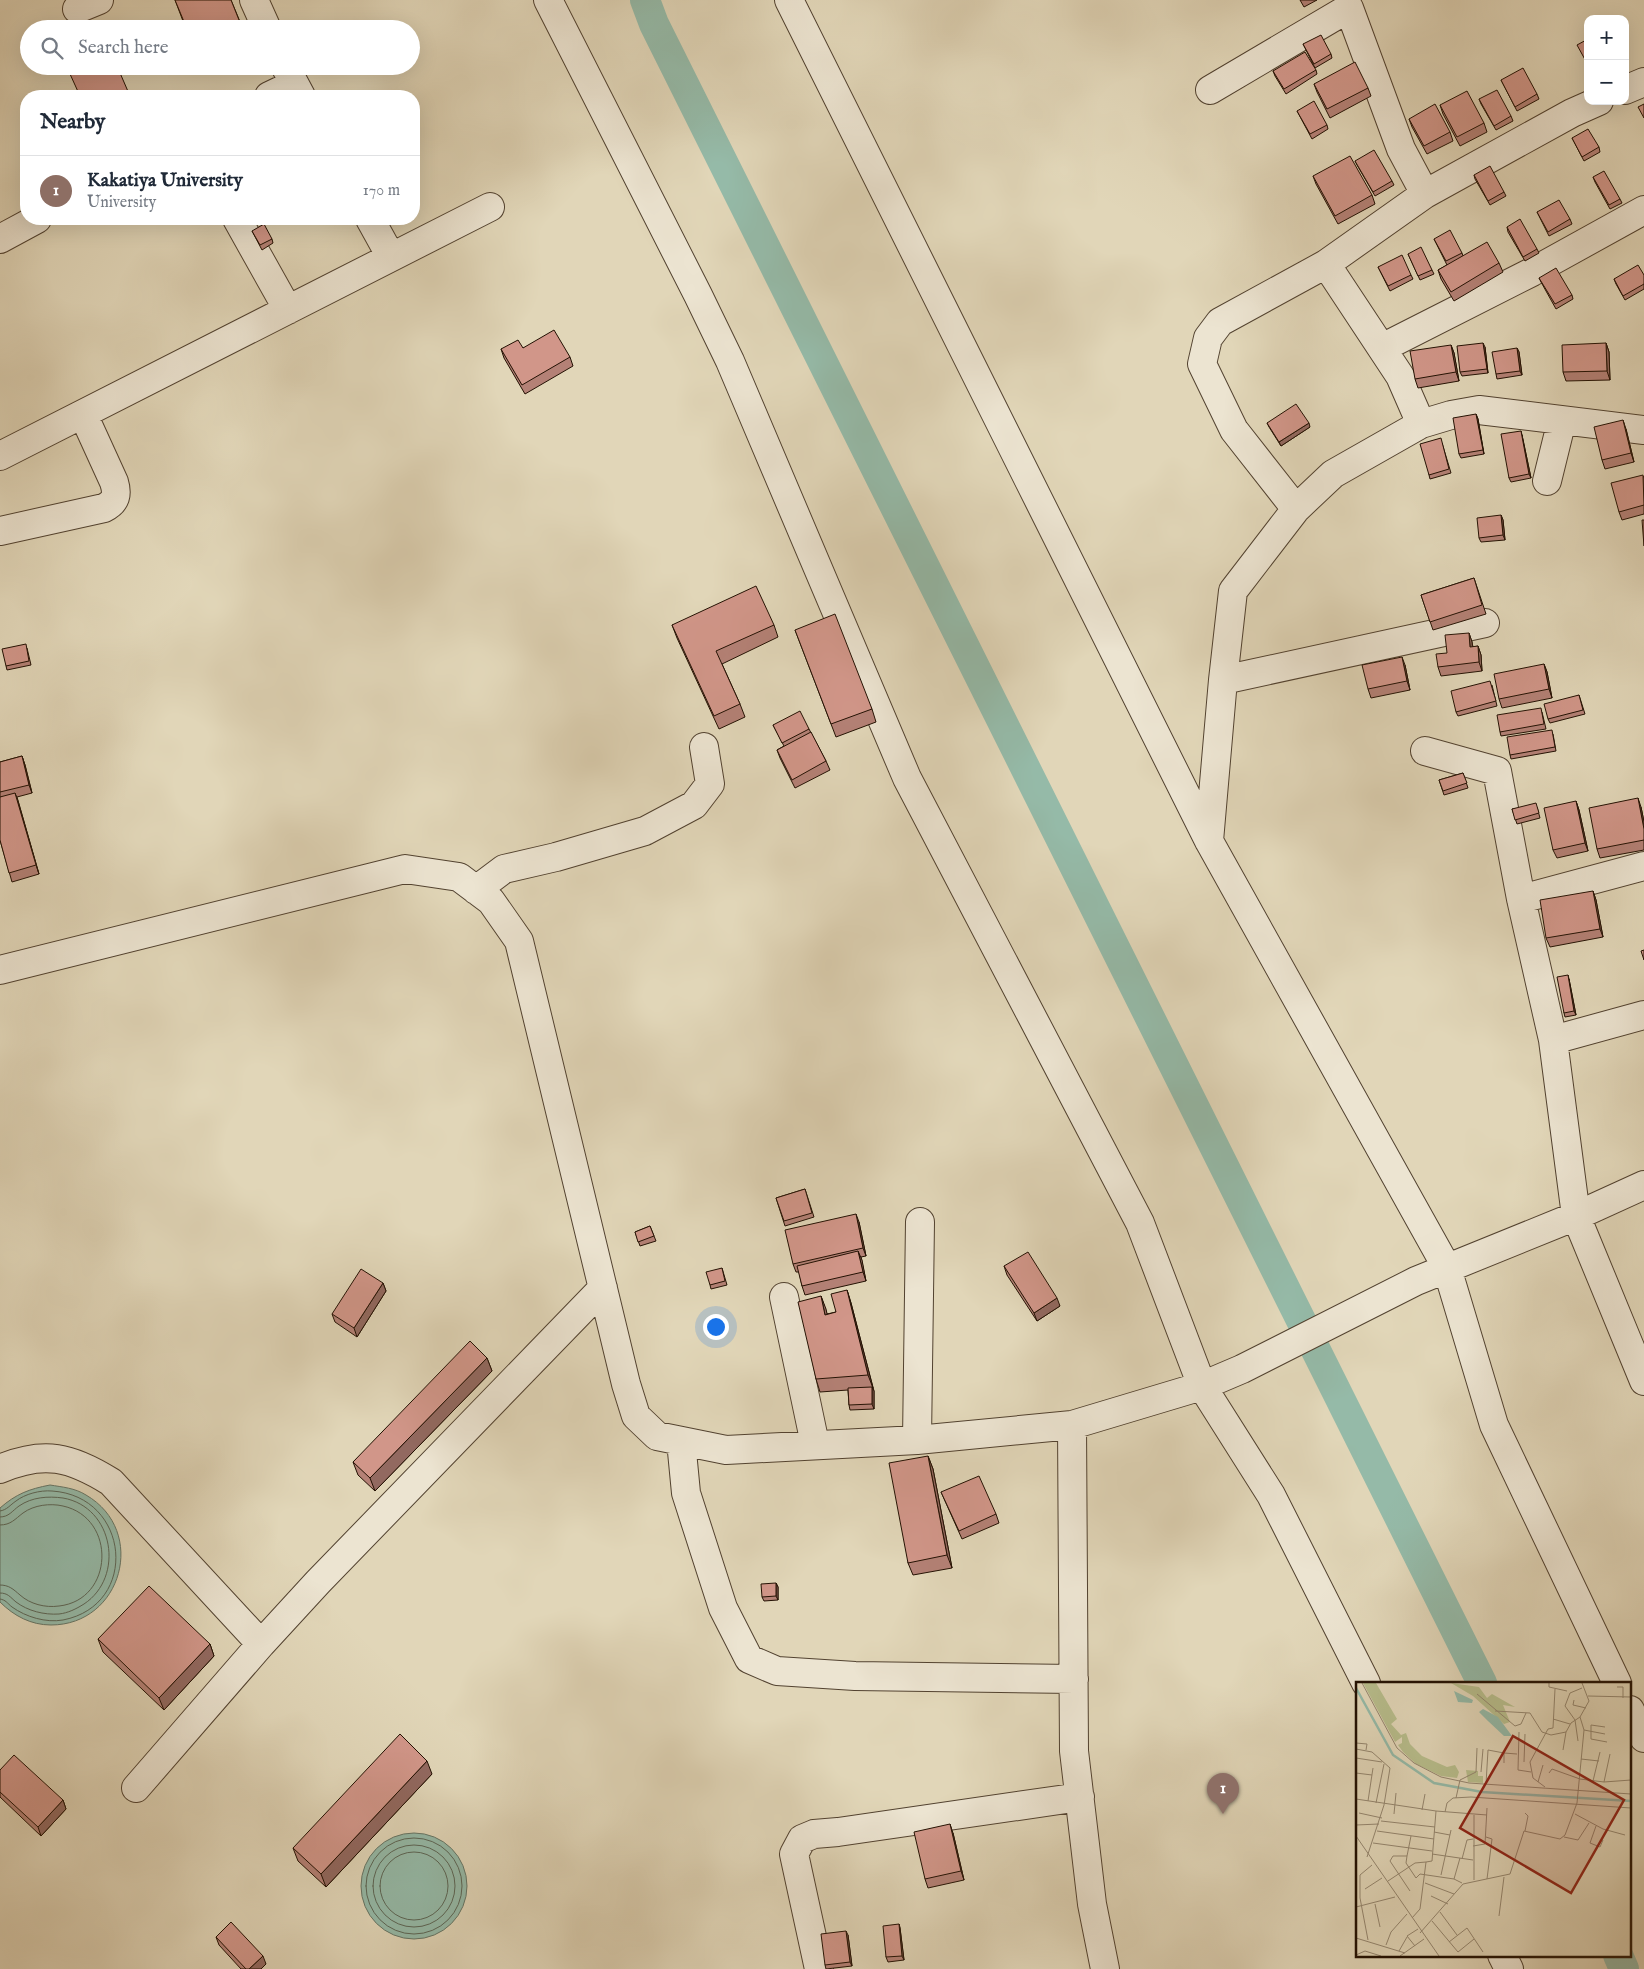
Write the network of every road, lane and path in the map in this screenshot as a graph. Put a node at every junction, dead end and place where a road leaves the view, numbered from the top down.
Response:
1 (254, 0) edge
2 (548, 0) edge
3 (790, 0) edge
4 (1341, 3) edge
5 (263, 20) edge
6 (1261, 38) dead end
7 (293, 82) edge
8 (1644, 82) edge
9 (1629, 88) edge
10 (279, 90) edge
11 (1210, 90) dead end
12 (1590, 105) edge
13 (1425, 194) junction
14 (490, 206) dead end
15 (1644, 210) edge
16 (26, 225) edge
17 (240, 225) edge
18 (373, 225) edge
19 (0, 239) edge
20 (392, 257) junction
21 (1326, 264) junction
22 (288, 310) junction
23 (1382, 348) junction
24 (83, 414) junction
25 (1562, 420) junction
26 (1421, 424) junction
27 (1644, 430) edge
28 (0, 456) edge
29 (1547, 481) dead end
30 (1296, 509) junction
31 (0, 531) edge
32 (1484, 623) dead end
33 (1223, 680) junction
34 (704, 746) dead end
35 (1425, 751) dead end
36 (1208, 841) junction
37 (1644, 866) edge
38 (476, 890) junction
39 (1521, 899) junction
40 (0, 970) edge
41 (1644, 1015) edge
42 (1553, 1040) junction
43 (1644, 1185) edge
44 (1576, 1216) junction
45 (920, 1222) dead end
46 (1446, 1268) junction
47 (603, 1288) junction
48 (784, 1297) dead end
49 (1644, 1382) edge
50 (1202, 1386) junction
51 (1072, 1425) junction
52 (917, 1440) junction
53 (681, 1441) junction
54 (815, 1444) junction
55 (0, 1469) edge
56 (261, 1644) junction
57 (1074, 1679) junction
58 (1365, 1682) edge
59 (1617, 1682) edge
60 (1632, 1714) edge
61 (1644, 1738) edge
62 (136, 1788) dead end
63 (1080, 1797) junction
64 (1502, 1956) edge
65 (819, 1969) edge
66 (1105, 1969) edge
67 (1509, 1969) edge

1 - 5 street
2 - 50 street
3 - 36 street
4 - 6 street
4 - 11 street
4 - 13 street
7 - 10 street
8 - 9 street
12 - 13 street
13 - 21 street
14 - 20 street
15 - 23 street
16 - 19 street
17 - 22 street
18 - 20 street
20 - 22 street
21 - 23 street
21 - 30 street
22 - 24 street
23 - 26 street
24 - 28 street
24 - 31 street
25 - 26 street
25 - 27 street
25 - 29 street
26 - 30 street
30 - 33 street
32 - 33 street
33 - 36 street
34 - 38 street
35 - 39 street
36 - 46 street
37 - 39 street
38 - 40 street
38 - 47 street
39 - 42 street
41 - 42 street
42 - 44 street
43 - 44 street
44 - 46 street
44 - 49 street
45 - 52 street
46 - 50 street
46 - 59 street
47 - 53 street
47 - 56 street
48 - 54 street
50 - 51 street
50 - 58 street
51 - 52 street
51 - 57 street
52 - 54 street
53 - 54 street
53 - 57 street
55 - 56 street
56 - 62 street
57 - 63 street
60 - 61 street
63 - 65 street
63 - 66 street
64 - 67 street

